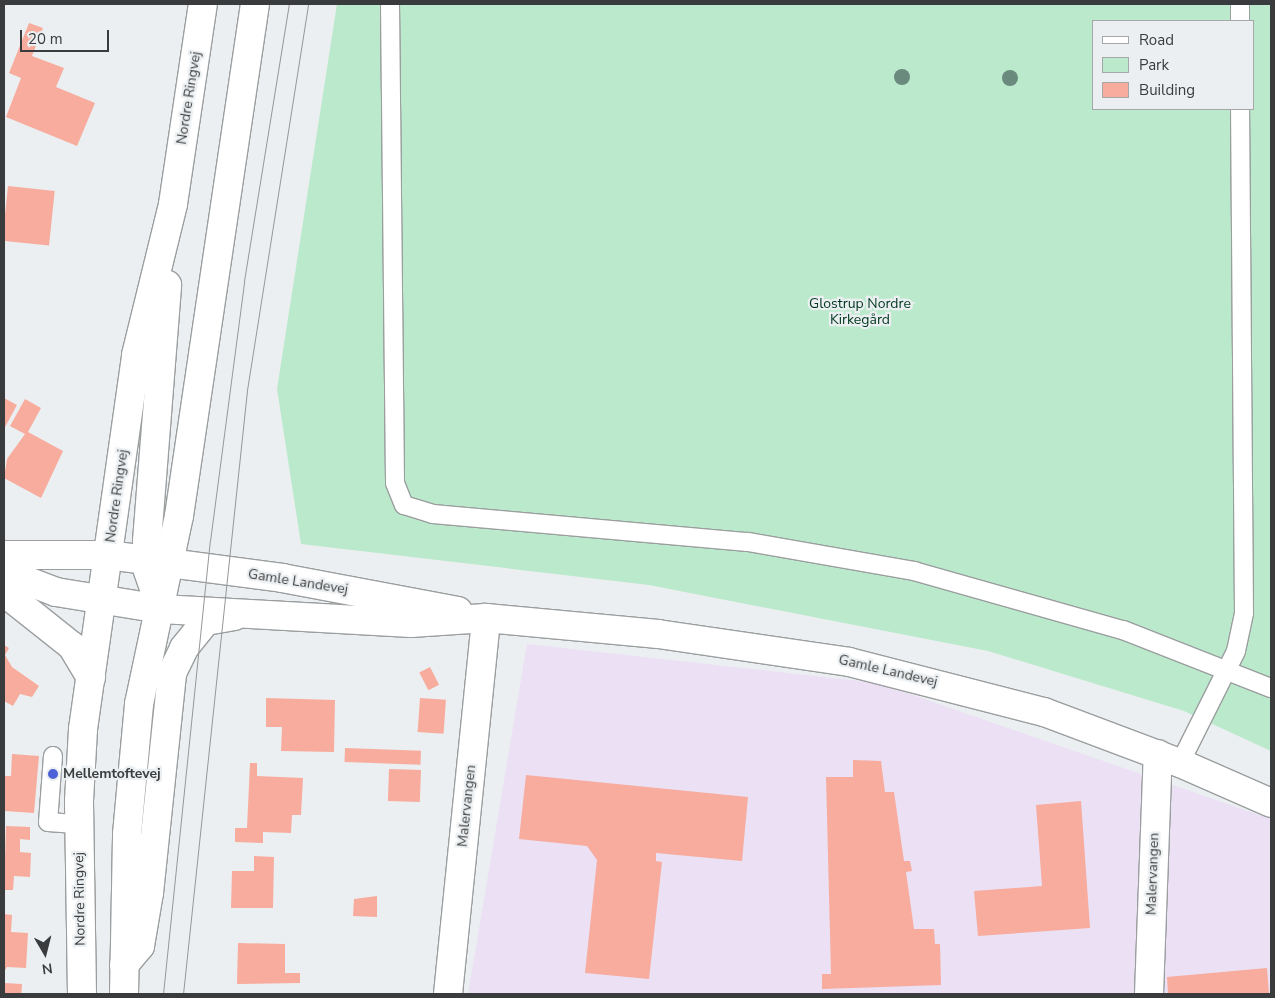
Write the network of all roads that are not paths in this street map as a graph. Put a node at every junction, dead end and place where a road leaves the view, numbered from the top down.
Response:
1 (203, 4) edge
2 (255, 4) edge
3 (390, 4) edge
4 (1240, 4) edge
5 (1240, 20) edge
6 (1240, 110) edge
7 (173, 204) junction
8 (4, 555) edge
9 (108, 556) junction
10 (159, 563) junction
11 (4, 572) edge
12 (4, 592) edge
13 (101, 601) junction
14 (161, 609) junction
15 (234, 616) junction
16 (486, 618) junction
17 (1226, 669) junction
18 (90, 678) junction
19 (1271, 688) edge
20 (52, 756) dead end
21 (1169, 758) junction
22 (1271, 803) edge
23 (79, 824) junction
24 (124, 965) junction
25 (82, 994) edge
26 (124, 994) edge
27 (448, 994) edge
28 (1149, 994) edge

1 - 7 main road, Nordre Ringvej
2 - 10 main road
3 - 17 lane
4 - 5 lane
6 - 17 lane
7 - 9 main road, Nordre Ringvej
7 - 10 main road
8 - 9 main road
9 - 10 main road, Gamle Landevej
9 - 13 main road, Nordre Ringvej
10 - 14 main road
10 - 16 main road, Gamle Landevej
11 - 13 main road
12 - 18 main road
13 - 14 main road
13 - 18 main road, Nordre Ringvej
14 - 15 main road, Gamle Landevej
14 - 24 main road
15 - 16 main road, Gamle Landevej
15 - 24 main road
16 - 21 main road, Gamle Landevej
16 - 27 main road, Malervangen
17 - 19 lane
17 - 21 lane
18 - 23 main road, Nordre Ringvej
20 - 23 lane
21 - 22 main road, Gamle Landevej
21 - 28 main road, Malervangen
23 - 25 main road, Nordre Ringvej
24 - 26 main road

